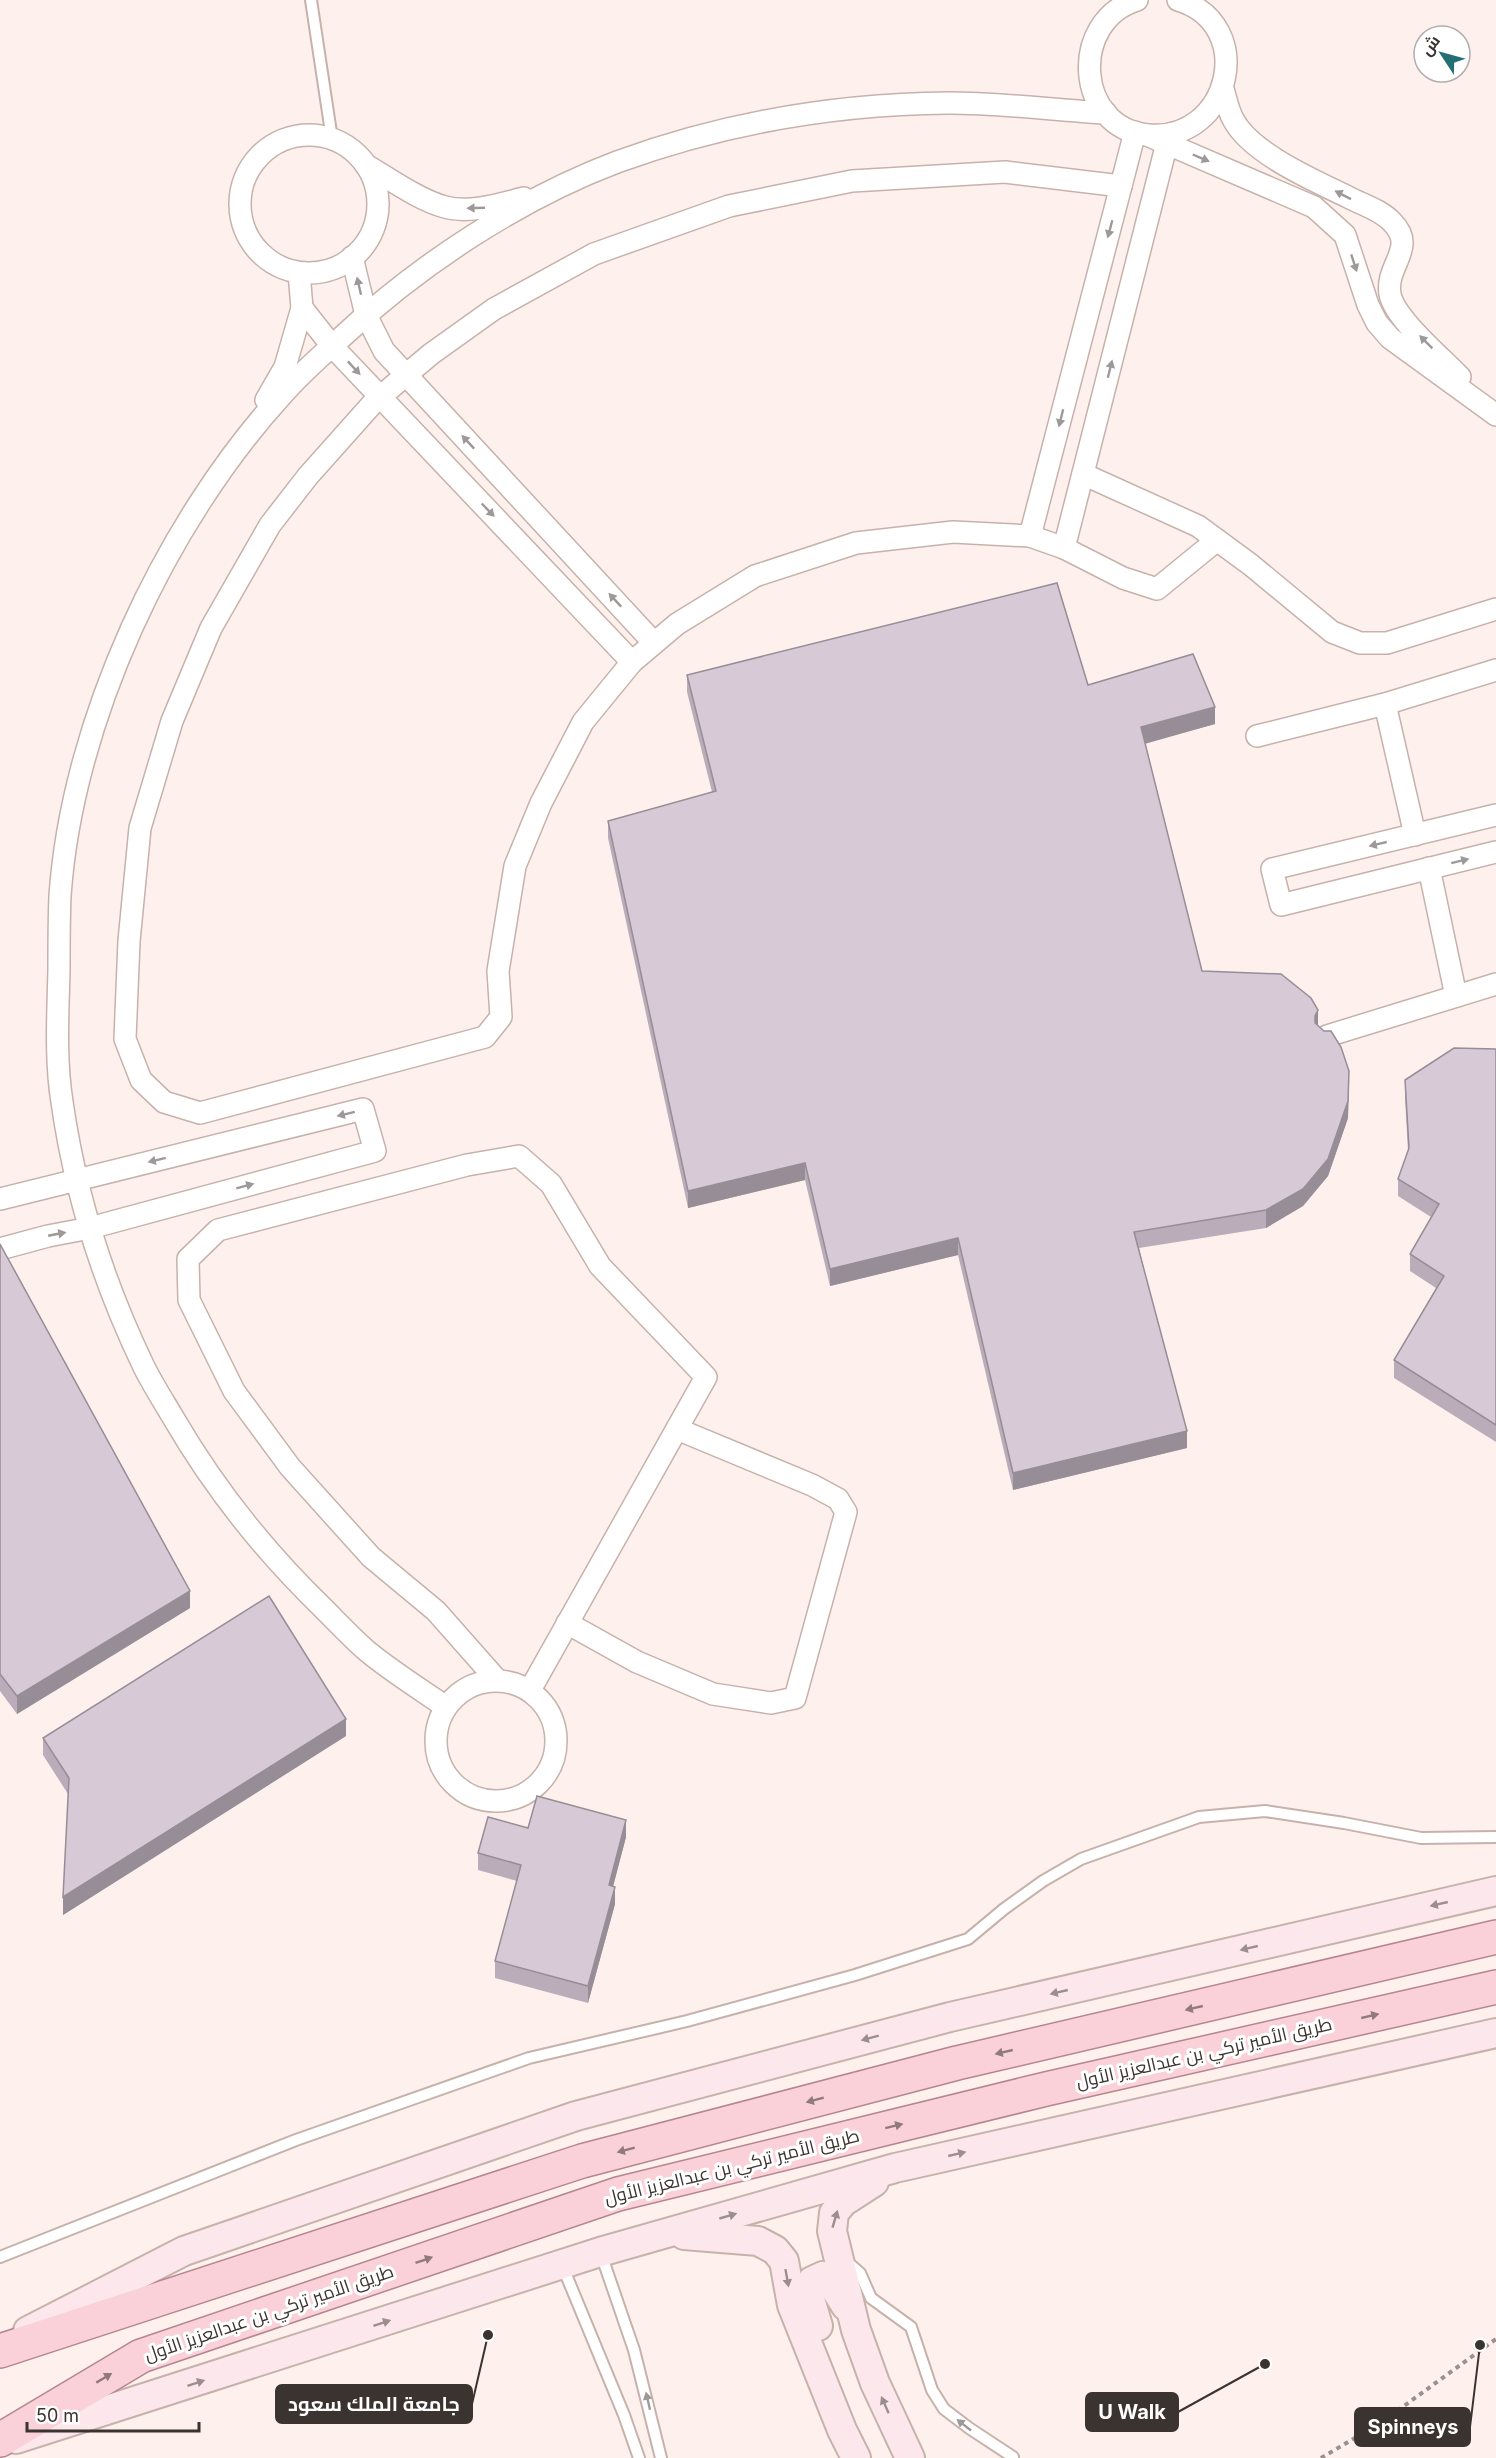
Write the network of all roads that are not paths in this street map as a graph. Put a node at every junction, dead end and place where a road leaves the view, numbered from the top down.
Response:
1 (311, 0) edge
2 (1137, 0) edge
3 (1178, 0) edge
4 (1223, 89) junction
5 (1106, 113) junction
6 (1141, 133) junction
7 (332, 138) junction
8 (1167, 143) junction
9 (366, 165) junction
10 (1121, 186) junction
11 (554, 191) junction
12 (352, 257) junction
13 (299, 273) junction
14 (302, 309) junction
15 (366, 315) junction
16 (332, 346) junction
17 (406, 375) junction
18 (381, 396) junction
19 (1496, 414) edge
20 (239, 448) junction
21 (1083, 474) junction
22 (1030, 536) junction
23 (1217, 540) junction
24 (1064, 548) junction
25 (1496, 609) edge
26 (654, 643) junction
27 (632, 662) junction
28 (1496, 670) edge
29 (1384, 704) junction
30 (1257, 736) dead end
31 (1496, 816) edge
32 (1415, 835) junction
33 (1496, 852) edge
34 (1429, 868) junction
35 (1496, 984) edge
36 (1456, 996) junction
37 (1327, 1036) edge
38 (77, 1179) junction
39 (0, 1199) edge
40 (90, 1228) junction
41 (0, 1249) edge
42 (677, 1429) junction
43 (567, 1623) junction
44 (497, 1680) junction
45 (530, 1690) junction
46 (446, 1707) junction
47 (1496, 1837) edge
48 (1496, 1891) edge
49 (1496, 1937) edge
50 (1496, 1987) edge
51 (1496, 2033) edge
52 (895, 2168) junction
53 (667, 2233) junction
54 (600, 2252) junction
55 (839, 2256) junction
56 (0, 2257) edge
57 (561, 2265) junction
58 (856, 2330) junction
59 (0, 2345) edge
60 (0, 2351) edge
61 (842, 2430) junction
62 (0, 2442) edge
63 (1013, 2457) edge
64 (639, 2458) edge
65 (661, 2458) edge
66 (856, 2458) edge
67 (910, 2458) edge

1 - 7 lane
2 - 5 street
3 - 4 street
4 - 6 street
19 -> 4 street
5 - 6 street
5 - 11 street
6 - 8 street
6 - 10 street
7 - 9 street
7 - 13 street
8 -> 19 street
21 -> 8 street
11 -> 9 street
9 - 12 street
10 - 17 street
10 -> 22 street
11 - 15 street
12 - 13 street
15 -> 12 street
13 - 14 street
14 - 16 street
14 - 20 street
15 - 16 street
15 - 17 street
16 -> 18 street
16 - 20 street
17 - 18 street
26 -> 17 street
18 -> 27 street
18 - 27 street
20 - 38 street
21 - 23 street
21 - 24 street
22 - 24 street
22 - 26 street
23 - 24 street
23 - 25 street
26 - 27 street
28 - 29 street
29 - 30 street
29 - 32 street
31 - 32 street
32 -> 34 street
34 -> 33 street
34 - 36 street
35 - 36 street
36 - 37 street
38 - 39 street
38 - 40 street
40 -> 38 street
41 -> 40 street
40 - 46 street
42 - 43 street
42 - 43 street
42 - 44 street
43 - 45 street
44 - 45 street
44 - 46 street
45 - 46 street
47 - 56 lane
48 -> 59 main road
49 -> 60 main road
62 -> 50 main road, طريق الأمير تركي بن عبدالعزيز الأول
52 -> 51 main road
53 -> 52 main road
55 -> 52 main road
53 - 54 main road
53 -> 61 main road
54 - 57 main road
65 -> 54 lane
55 - 58 main road
63 -> 55 lane
62 -> 57 main road
57 - 64 lane
58 - 61 main road
67 -> 58 main road
61 - 66 main road

